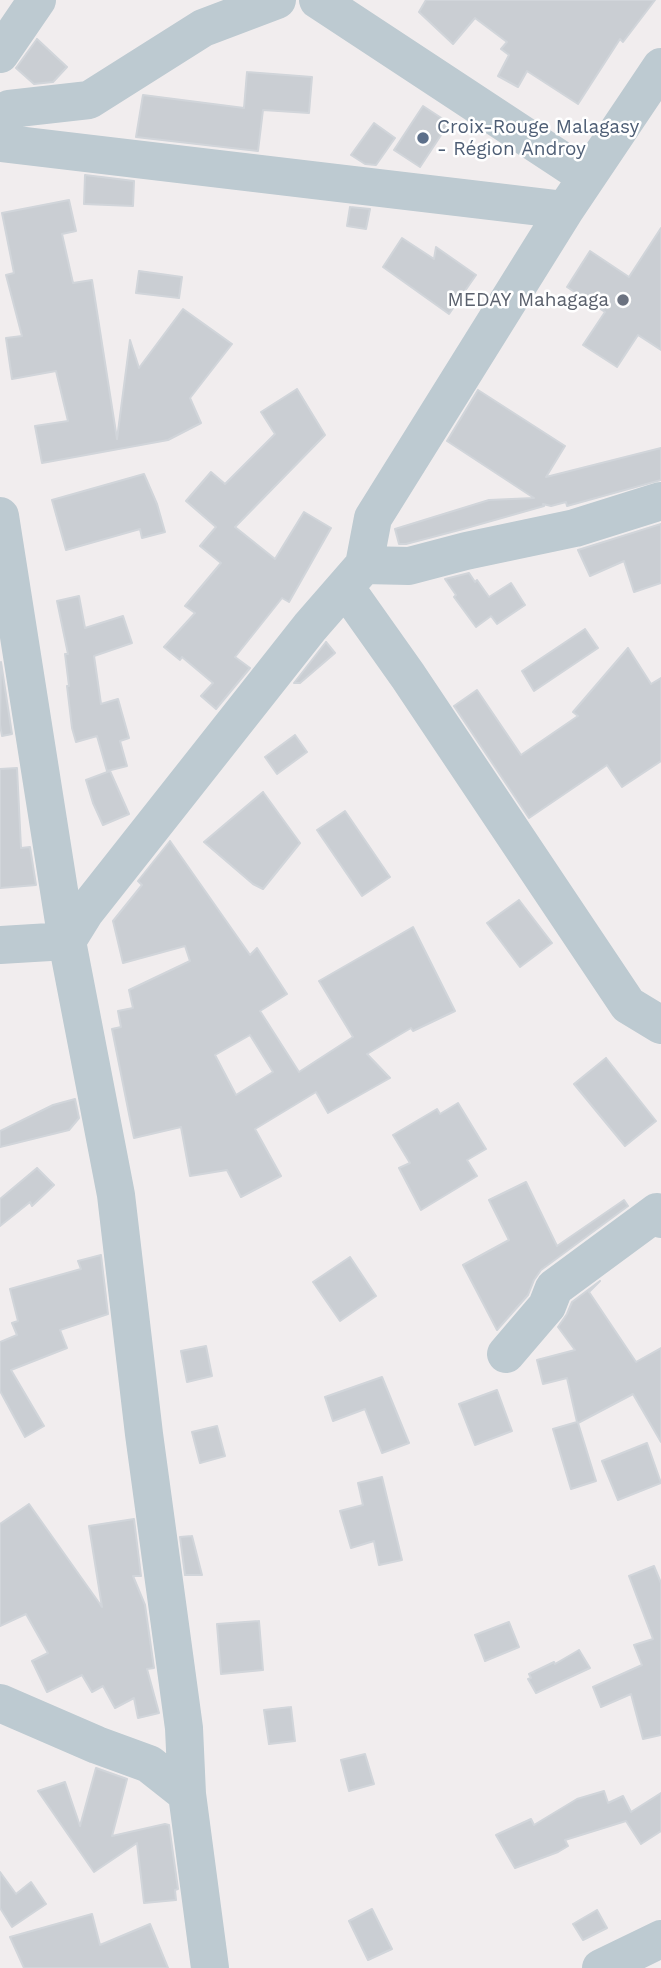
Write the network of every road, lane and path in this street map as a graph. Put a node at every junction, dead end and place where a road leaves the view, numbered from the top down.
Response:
1 (37, 0) edge
2 (277, 0) edge
3 (318, 0) edge
4 (0, 54) edge
5 (661, 67) edge
6 (2, 122) edge
7 (587, 177) junction
8 (565, 210) junction
9 (661, 501) edge
10 (0, 516) edge
11 (355, 576) junction
12 (67, 940) junction
13 (0, 945) edge
14 (661, 1025) edge
15 (661, 1219) edge
16 (506, 1354) dead end
17 (0, 1703) edge
18 (187, 1794) junction
19 (661, 1940) edge
20 (210, 1968) edge
21 (601, 1968) edge

1 - 4 street
2 - 6 street
3 - 7 street
5 - 7 street
6 - 8 street
7 - 8 street
8 - 11 street
9 - 11 street
10 - 12 street
11 - 12 street
11 - 14 street
12 - 13 street
12 - 18 street
15 - 16 street
17 - 18 street
18 - 20 street
19 - 21 street

